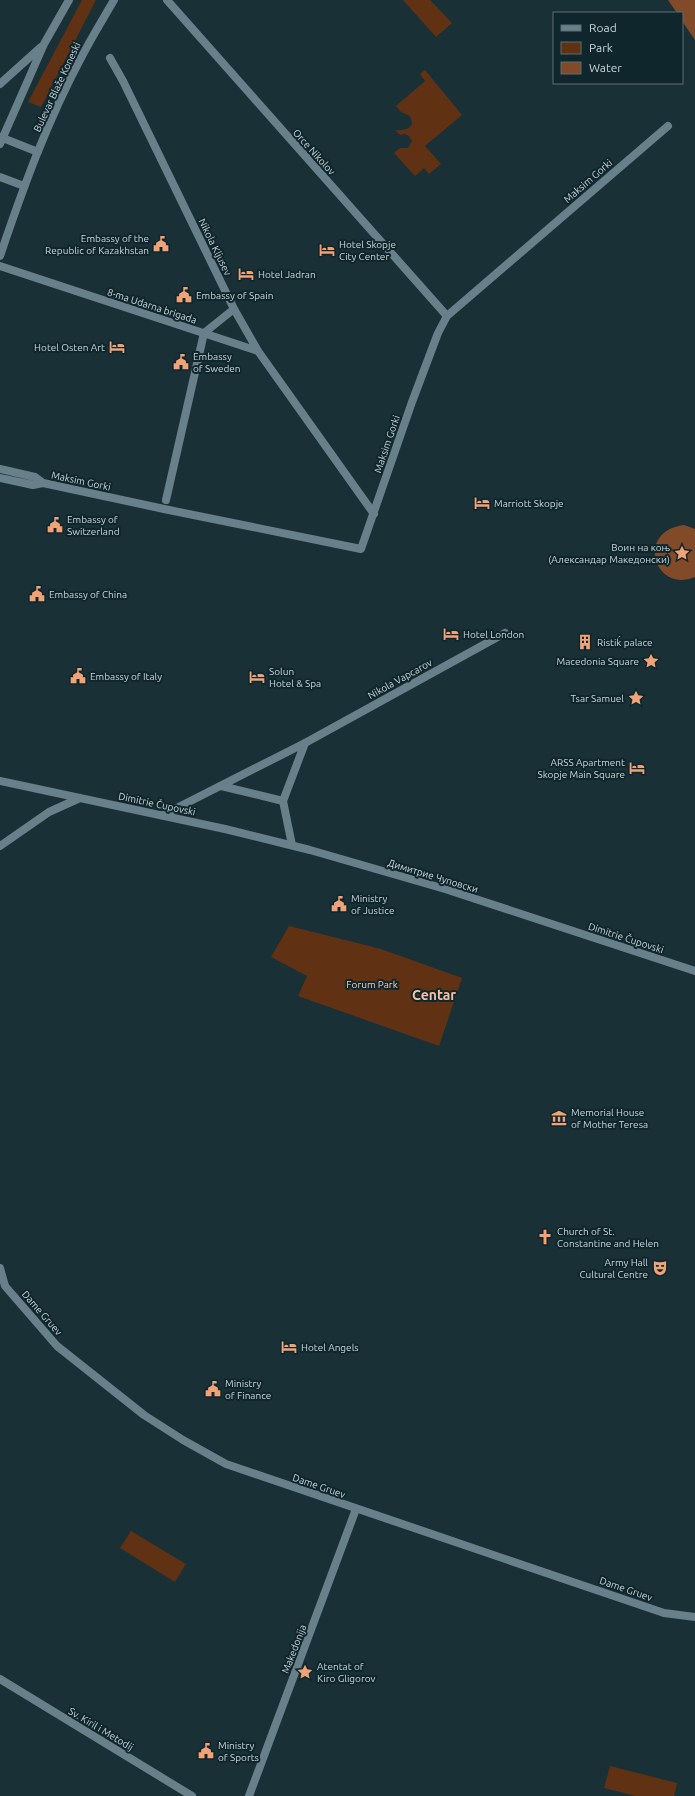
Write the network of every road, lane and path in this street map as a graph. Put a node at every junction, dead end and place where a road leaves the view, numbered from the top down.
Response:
1 (69, 0) edge
2 (114, 0) edge
3 (167, 0) edge
4 (44, 44) junction
5 (110, 58) dead end
6 (0, 84) edge
7 (668, 126) dead end
8 (1, 140) edge
9 (38, 152) junction
10 (0, 177) edge
11 (24, 186) junction
12 (0, 256) edge
13 (0, 266) edge
14 (234, 309) junction
15 (447, 316) junction
16 (204, 333) junction
17 (258, 351) junction
18 (0, 469) edge
19 (0, 478) edge
20 (43, 483) junction
21 (166, 500) dead end
22 (374, 514) junction
23 (505, 633) dead end
24 (305, 743) junction
25 (0, 781) edge
26 (221, 786) junction
27 (80, 798) junction
28 (283, 801) junction
29 (163, 815) junction
30 (292, 845) junction
31 (0, 846) edge
32 (695, 971) edge
33 (0, 1268) edge
34 (356, 1509) junction
35 (695, 1617) edge
36 (0, 1679) edge
37 (192, 1796) edge
38 (248, 1796) edge

1 - 4 street
2 - 9 street, Bulevar Blaže Koneski
3 - 15 street, Orce Nikolov
4 - 6 street
4 - 8 street
5 - 14 street, Nikola Kljusev
7 - 15 street, Maksim Gorki
8 - 9 street
9 - 11 street, Bulevar Blaže Koneski
10 - 11 street
11 - 12 street, Bulevar Blaže Koneski
13 - 16 street, 8-ma Udarna brigada
14 - 16 street
14 - 17 street, Nikola Kljusev
15 - 22 street, Maksim Gorki
16 - 17 street
16 - 21 street, 8-ma Udarna brigada
17 - 22 street, Nikola Kljusev
18 - 20 street, Maksim Gorki
19 - 20 street, Maksim Gorki
20 - 22 street, Maksim Gorki
23 - 24 street, Nikola Vapcarov
24 - 26 street, Nikola Vapcarov
24 - 28 street
25 - 27 street, Dimitrie Čupovski
26 - 28 street
26 - 29 street, Nikola Vapcarov
27 - 29 street, Dimitrie Čupovski
27 - 31 street
28 - 30 street
29 - 30 street, Dimitrie Čupovski
30 - 32 street, Dimitrie Čupovski
33 - 34 street, Dame Gruev
34 - 35 street, Dame Gruev
34 - 38 street, Makedonija
36 - 37 street, Sv. Kiril i Metodij

